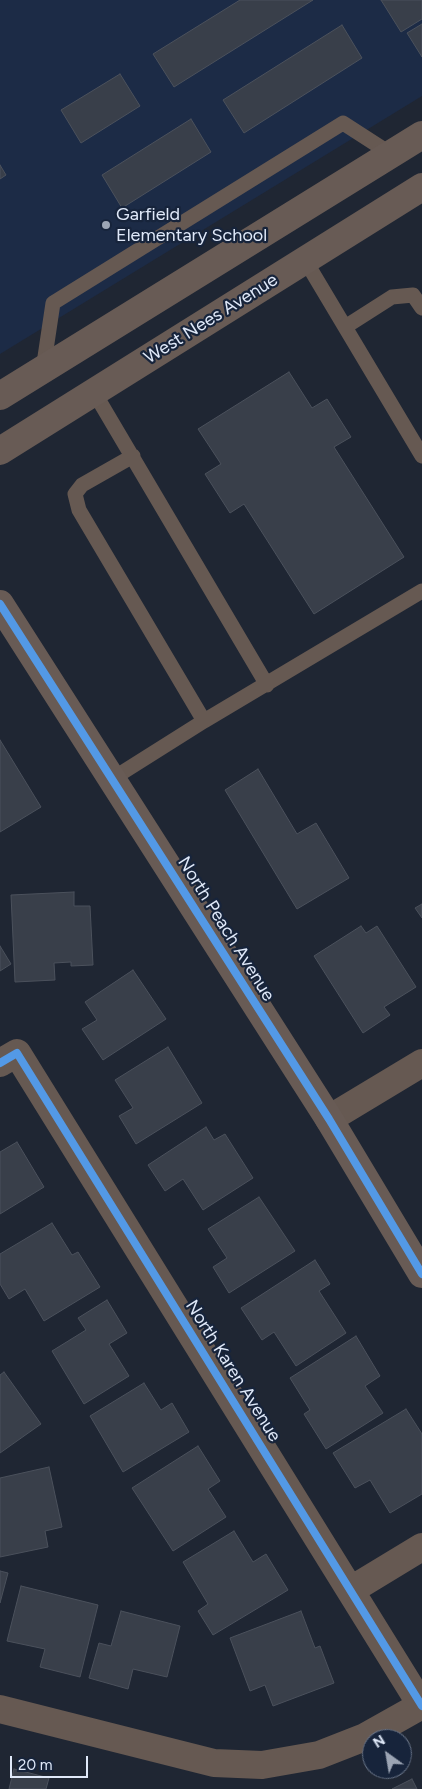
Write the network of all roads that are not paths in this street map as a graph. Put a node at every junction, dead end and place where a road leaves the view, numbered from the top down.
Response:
1 (422, 135) edge
2 (391, 154) junction
3 (422, 187) edge
4 (305, 260) junction
5 (422, 308) edge
6 (345, 327) junction
7 (43, 370) junction
8 (94, 392) junction
9 (0, 396) edge
10 (0, 451) edge
11 (133, 456) junction
12 (422, 456) edge
13 (422, 591) edge
14 (0, 604) edge
15 (267, 685) junction
16 (204, 722) junction
17 (112, 779) junction
18 (9, 1058) edge
19 (422, 1063) edge
20 (329, 1119) junction
21 (422, 1274) edge
22 (422, 1547) edge
23 (351, 1590) junction
24 (422, 1705) edge
25 (0, 1709) edge

1 - 2 main road
2 - 7 main road
2 - 7 lane
3 - 4 main road, West Nees Avenue
4 - 6 lane
4 - 8 main road, West Nees Avenue
5 - 6 lane
6 - 12 lane
7 - 9 main road
8 - 10 main road, West Nees Avenue
8 - 11 lane
11 - 15 lane
11 - 16 lane
13 - 15 lane
14 - 17 main road, North Peach Avenue
15 - 16 lane
16 - 17 lane
17 - 20 main road, North Peach Avenue
18 - 23 street, North Karen Avenue
19 - 20 street
20 - 21 main road, North Peach Avenue
22 - 23 street
23 - 24 street, North Karen Avenue
24 - 25 street

